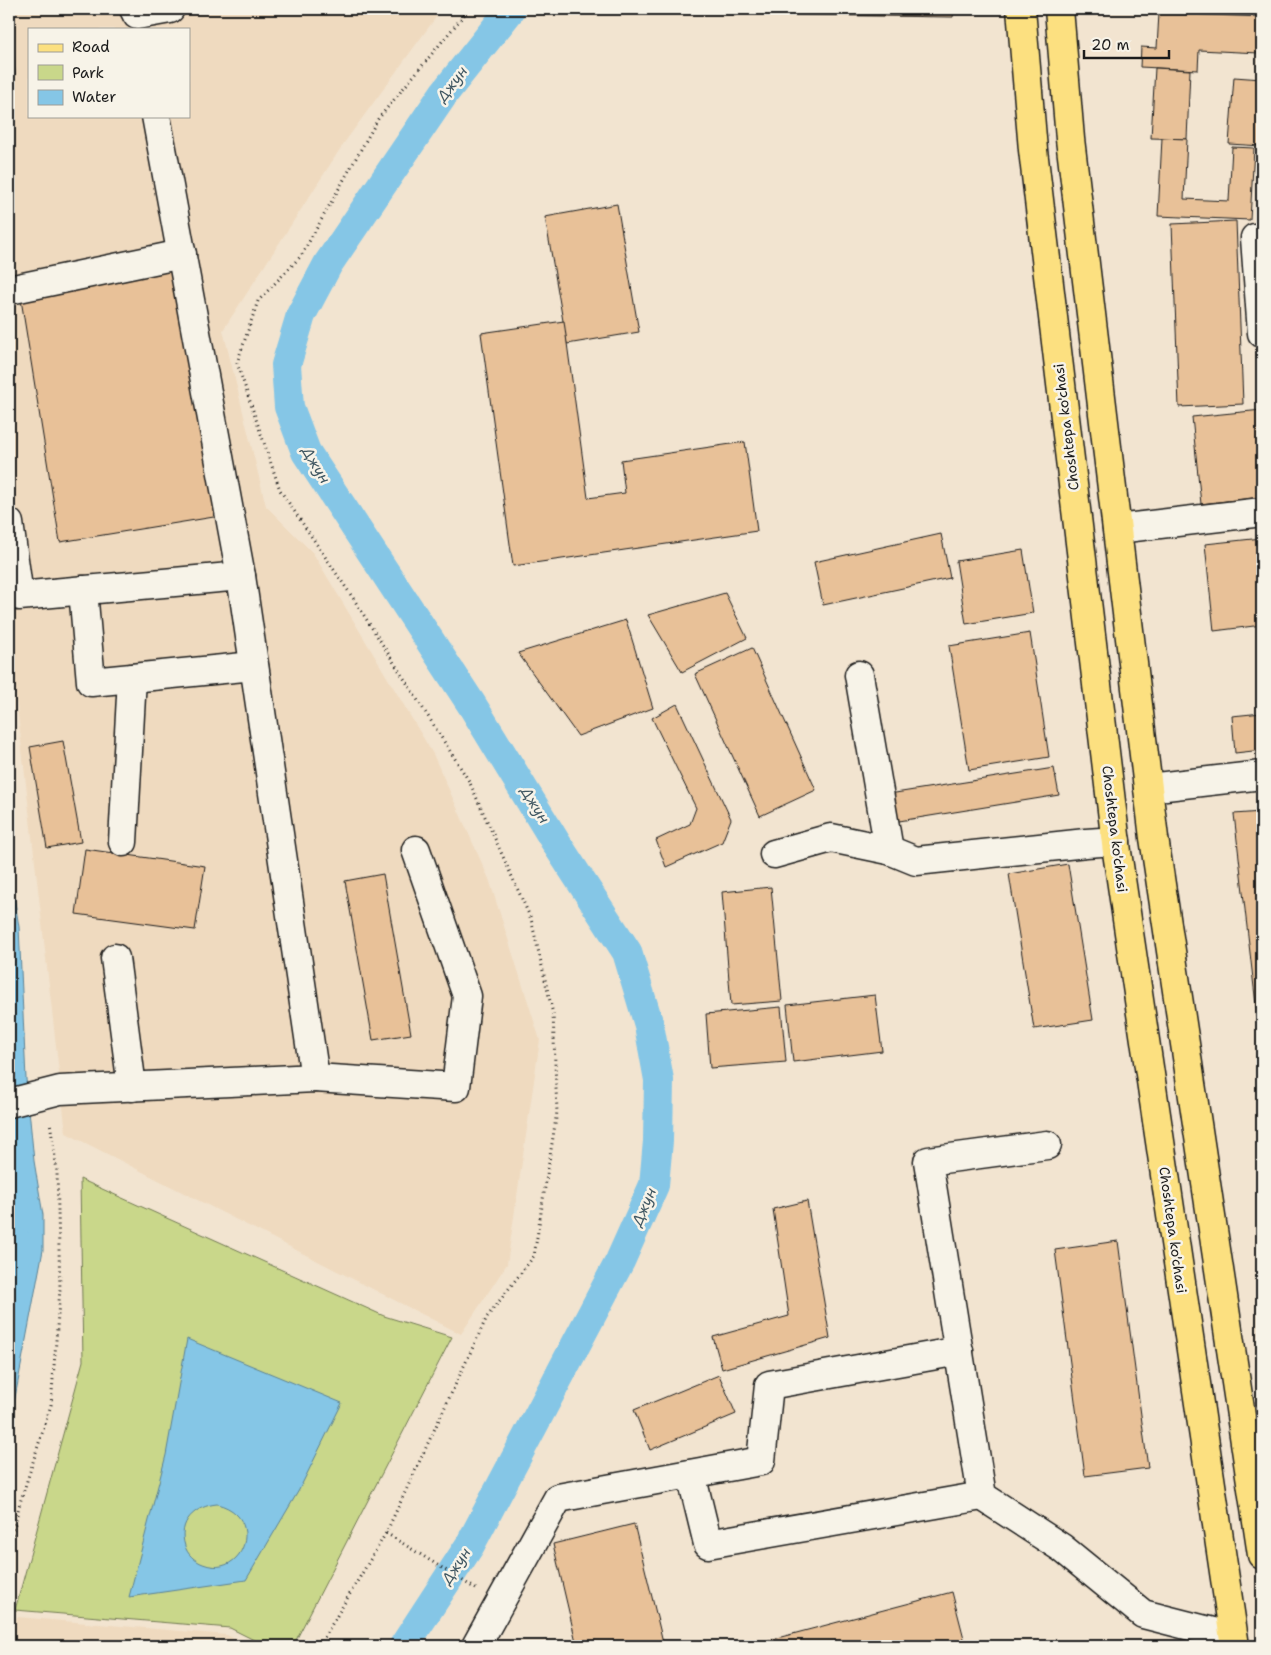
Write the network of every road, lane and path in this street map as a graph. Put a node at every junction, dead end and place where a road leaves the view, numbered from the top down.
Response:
1 (170, 9) edge
2 (468, 9) edge
3 (1021, 9) edge
4 (1059, 9) edge
5 (137, 17) edge
6 (156, 118) edge
7 (1254, 238) dead end
8 (182, 254) junction
9 (9, 290) edge
10 (1262, 333) edge
11 (1262, 512) edge
12 (9, 523) edge
13 (1117, 529) junction
14 (241, 576) junction
15 (83, 590) junction
16 (254, 666) junction
17 (859, 674) dead end
18 (132, 678) junction
19 (1262, 775) edge
20 (1148, 788) junction
21 (1116, 841) junction
22 (123, 842) dead end
23 (416, 850) dead end
24 (889, 850) junction
25 (774, 854) dead end
26 (115, 958) dead end
27 (315, 1078) junction
28 (132, 1087) junction
29 (9, 1104) edge
30 (49, 1104) junction
31 (1047, 1145) dead end
32 (959, 1351) junction
33 (691, 1474) junction
34 (982, 1496) junction
35 (386, 1533) junction
36 (9, 1549) edge
37 (1262, 1555) edge
38 (477, 1590) dead end
39 (1234, 1641) edge
40 (318, 1646) edge
41 (476, 1646) edge

1 - 5 lane
2 - 35 path
3 - 21 main road, Choshtepa ko'chasi
4 - 13 main road
6 - 8 lane
7 - 10 lane
8 - 9 lane
8 - 14 lane
11 - 13 lane
12 - 15 lane
13 - 20 main road
14 - 15 lane
14 - 16 lane
15 - 18 lane
16 - 18 lane
16 - 27 lane
17 - 24 lane
18 - 22 lane
19 - 20 lane
20 - 37 main road
21 - 24 lane
21 - 39 main road, Choshtepa ko'chasi
23 - 27 lane
24 - 25 lane
26 - 28 lane
27 - 28 lane
28 - 30 lane
29 - 30 lane
30 - 36 path
31 - 32 lane
32 - 33 lane
32 - 34 lane
33 - 34 lane
33 - 41 lane
34 - 39 lane
35 - 38 path
35 - 40 path

